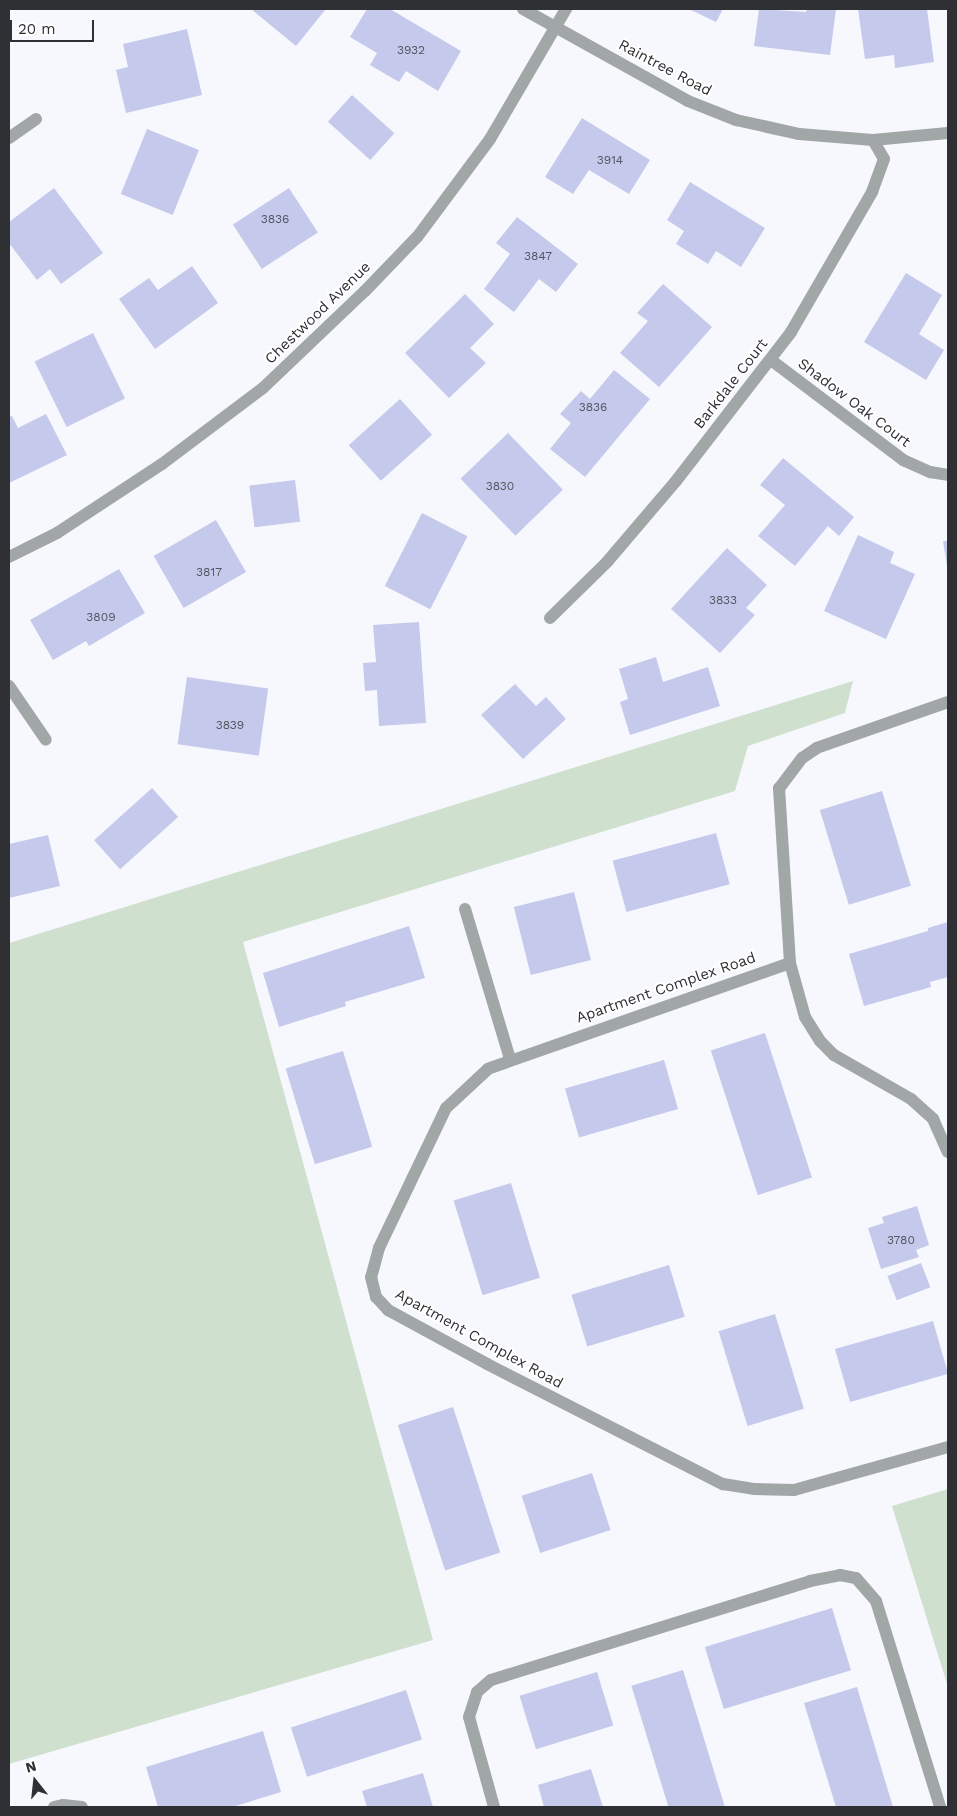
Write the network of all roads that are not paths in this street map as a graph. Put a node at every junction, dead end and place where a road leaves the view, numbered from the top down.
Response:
1 (523, 9) edge
2 (566, 9) edge
3 (556, 27) junction
4 (36, 119) dead end
5 (948, 133) edge
6 (9, 138) edge
7 (873, 140) junction
8 (771, 360) junction
9 (948, 475) edge
10 (9, 557) edge
11 (550, 618) dead end
12 (9, 686) edge
13 (948, 702) edge
14 (46, 740) dead end
15 (465, 909) dead end
16 (790, 963) junction
17 (510, 1059) junction
18 (948, 1152) edge
19 (948, 1446) edge
20 (54, 1807) edge
21 (82, 1807) edge
22 (494, 1807) edge
23 (940, 1807) edge

1 - 3 street, Raintree Road
2 - 3 street, Chestwood Avenue
3 - 7 street, Raintree Road
3 - 10 street, Chestwood Avenue
4 - 6 street
5 - 7 street, Raintree Road
7 - 8 street, Barkdale Court
8 - 9 street, Shadow Oak Court
8 - 11 street, Barkdale Court
12 - 14 street
13 - 16 street
15 - 17 street
16 - 17 street, Apartment Complex Road
16 - 18 street
17 - 19 street, Apartment Complex Road
20 - 21 street
22 - 23 street

